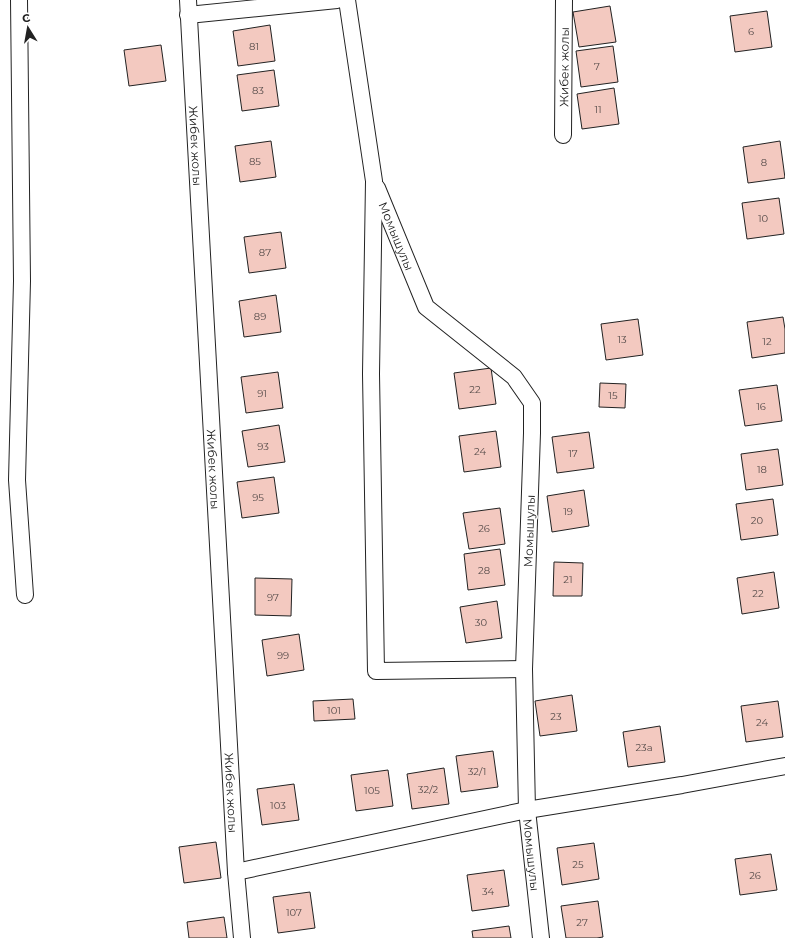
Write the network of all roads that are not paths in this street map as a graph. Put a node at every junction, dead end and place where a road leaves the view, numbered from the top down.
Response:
1 (19, 0) edge
2 (337, 0) edge
3 (347, 0) edge
4 (564, 0) edge
5 (188, 7) edge
6 (563, 135) dead end
7 (374, 181) junction
8 (25, 595) dead end
9 (524, 669) junction
10 (785, 766) edge
11 (527, 810) junction
12 (236, 872) junction
13 (242, 938) edge
14 (541, 938) edge

1 - 8 street
2 - 5 street
3 - 7 street
4 - 6 street, Жибек жолы
5 - 12 street, Жибек жолы
7 - 9 street, Момышулы
7 - 9 street
9 - 11 street, Момышулы
10 - 11 street
11 - 12 street
11 - 14 street, Момышулы
12 - 13 street, Жибек жолы

